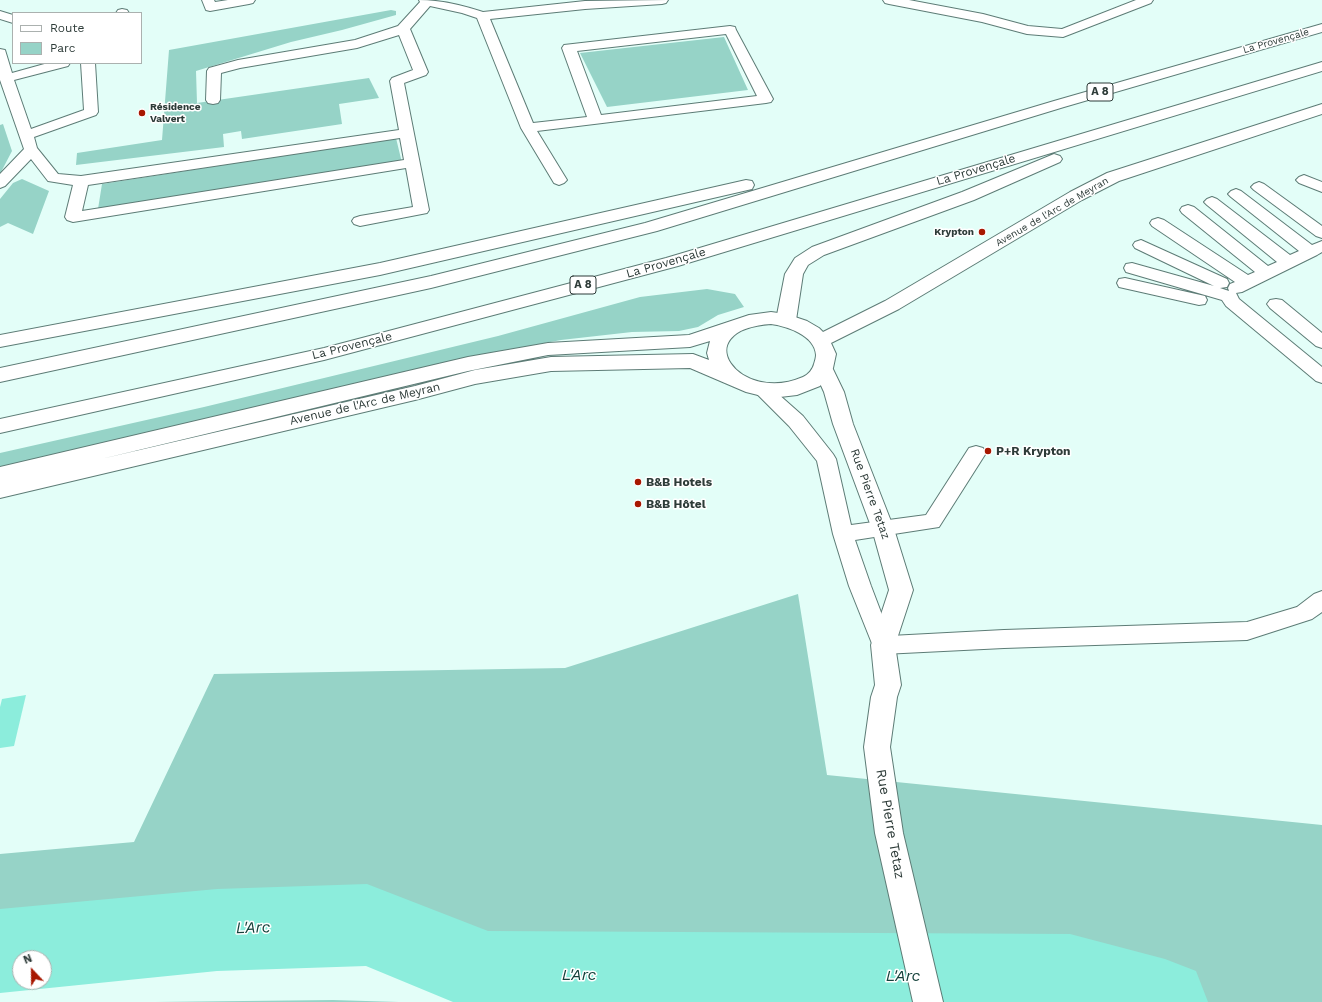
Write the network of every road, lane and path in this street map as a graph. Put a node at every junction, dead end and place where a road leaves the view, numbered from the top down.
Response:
1 (208, 0) edge
2 (249, 0) edge
3 (662, 0) edge
4 (889, 0) edge
5 (1147, 0) edge
6 (426, 1) edge
7 (0, 15) edge
8 (482, 16) junction
9 (12, 19) edge
10 (1322, 28) edge
11 (403, 29) junction
12 (0, 53) edge
13 (59, 64) edge
14 (88, 64) edge
15 (1322, 66) edge
16 (7, 78) junction
17 (213, 100) dead end
18 (1322, 110) edge
19 (1157, 115) junction
20 (595, 119) junction
21 (528, 128) junction
22 (407, 133) junction
23 (26, 135) junction
24 (31, 150) junction
25 (879, 159) junction
26 (412, 163) junction
27 (1314, 175) edge
28 (559, 180) dead end
29 (81, 181) junction
30 (0, 183) edge
31 (1259, 187) dead end
32 (1322, 187) edge
33 (1236, 194) dead end
34 (1212, 202) dead end
35 (1188, 210) dead end
36 (360, 221) dead end
37 (1158, 223) dead end
38 (1322, 233) edge
39 (1141, 245) dead end
40 (1316, 249) edge
41 (1288, 262) junction
42 (1132, 268) dead end
43 (1266, 273) junction
44 (1126, 283) dead end
45 (1236, 292) junction
46 (1276, 304) dead end
47 (786, 320) junction
48 (730, 328) junction
49 (0, 341) edge
50 (820, 341) junction
51 (1322, 342) edge
52 (823, 368) junction
53 (0, 376) edge
54 (1322, 377) edge
55 (732, 378) junction
56 (762, 389) junction
57 (0, 426) edge
58 (976, 453) dead end
59 (0, 475) edge
60 (0, 490) edge
61 (883, 529) junction
62 (843, 534) junction
63 (1322, 600) edge
64 (882, 646) junction
65 (928, 1002) edge

1 - 2 lane
3 - 8 lane
4 - 5 lane
6 - 8 lane
6 - 11 lane
7 - 9 lane
8 - 21 lane
10 - 25 main road, La Provençale / A 8
11 - 17 lane
11 - 22 lane
12 - 16 lane
13 - 16 lane
14 - 23 lane
15 - 19 main road, La Provençale / A 8
16 - 23 lane
18 - 50 main road, Avenue de l'Arc de Meyran
19 - 47 main road
19 - 57 main road, La Provençale / A 8
20 - 20 lane
20 - 21 lane
21 - 28 lane
22 - 26 lane
22 - 29 lane
23 - 24 lane
24 - 29 lane
24 - 30 lane
25 - 49 main road
25 - 53 main road, La Provençale / A 8
26 - 29 lane
26 - 36 lane
27 - 32 lane
31 - 38 lane
33 - 40 lane
34 - 41 lane
35 - 43 lane
37 - 45 lane
39 - 45 lane
40 - 41 lane
41 - 43 lane
42 - 45 lane
43 - 45 lane
44 - 45 lane
45 - 54 lane
46 - 51 lane
47 - 48 main road, Avenue de l'Arc de Meyran
47 - 50 main road, Avenue de l'Arc de Meyran
48 - 55 main road, Avenue de l'Arc de Meyran
48 - 59 main road, Avenue de l'Arc de Meyran
50 - 52 main road
52 - 56 main road, Avenue de l'Arc de Meyran
52 - 61 main road, Rue Pierre Tetaz
55 - 56 main road, Avenue de l'Arc de Meyran
55 - 60 main road, Avenue de l'Arc de Meyran
56 - 62 lane, Rue Pierre Tetaz
58 - 61 lane
61 - 62 lane
61 - 64 main road, Rue Pierre Tetaz
62 - 64 lane, Rue Pierre Tetaz
63 - 64 lane
64 - 65 main road, Rue Pierre Tetaz

